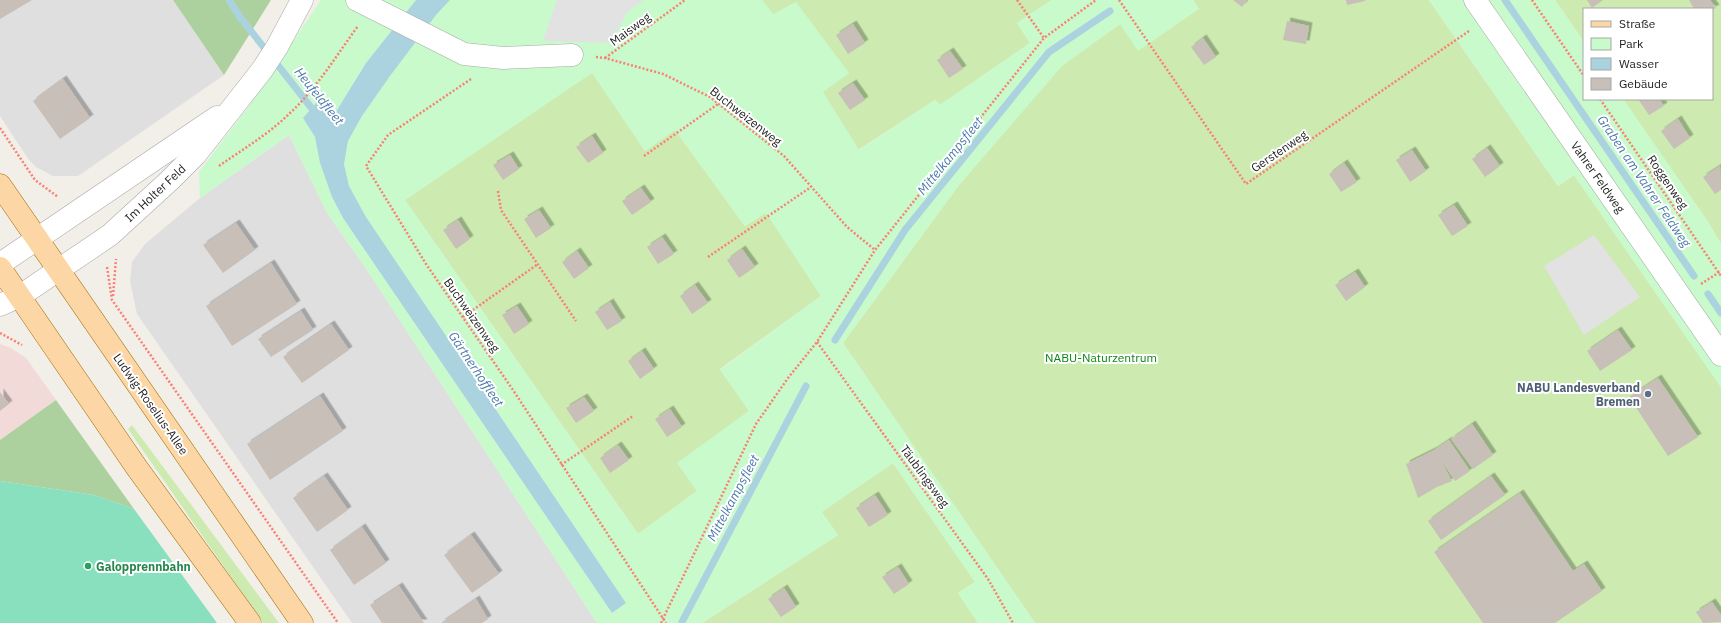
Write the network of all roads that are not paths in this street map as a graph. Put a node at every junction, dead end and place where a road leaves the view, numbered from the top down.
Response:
1 (302, 0) edge
2 (1475, 0) edge
3 (373, 8) edge
4 (572, 55) road end
5 (237, 103) junction
6 (0, 185) edge
7 (37, 239) junction
8 (0, 264) edge
9 (0, 268) edge
10 (59, 270) junction
11 (20, 296) junction
12 (0, 305) edge
13 (1721, 355) edge
14 (250, 623) edge
15 (302, 623) edge

1 - 5 street, Im Holter Feld
2 - 13 street, Vahrer Feldweg
3 - 4 street
5 - 7 street, Im Holter Feld
5 - 10 street, Im Holter Feld
6 - 7 main road, Ludwig-Roselius-Allee
7 - 8 street, Im Holter Feld
7 - 10 main road, Ludwig-Roselius-Allee
9 - 11 main road
10 - 11 street, Im Holter Feld
10 - 15 main road, Ludwig-Roselius-Allee
11 - 12 street, Im Holter Feld
11 - 14 main road

